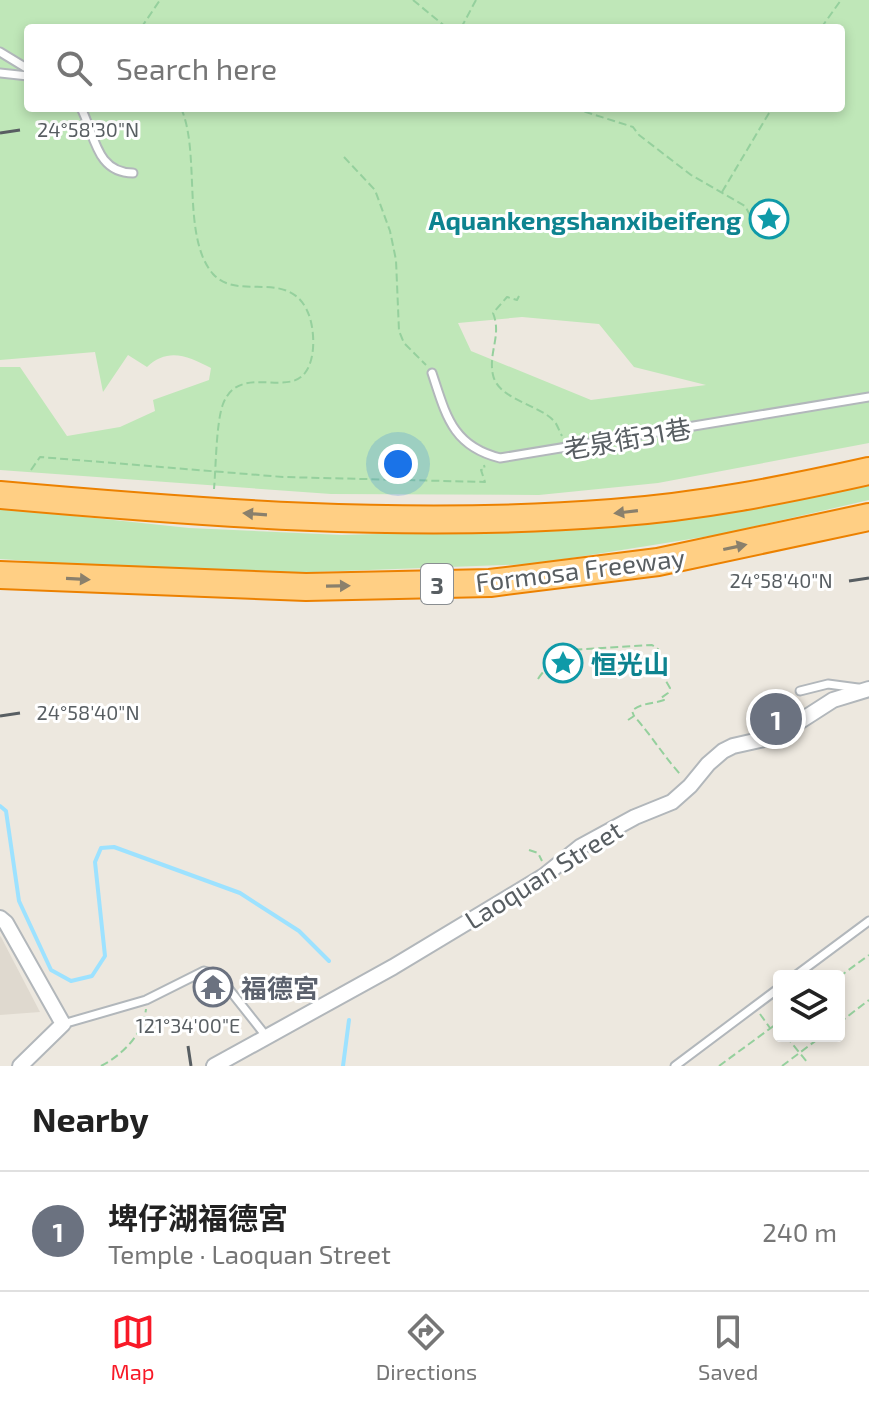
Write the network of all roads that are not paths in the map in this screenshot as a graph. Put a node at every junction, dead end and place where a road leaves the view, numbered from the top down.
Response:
1 (0, 52) edge
2 (24, 67) edge
3 (0, 73) edge
4 (24, 76) edge
5 (83, 112) edge
6 (133, 173) dead end
7 (432, 373) road end
8 (869, 397) edge
9 (869, 471) edge
10 (0, 495) edge
11 (869, 517) edge
12 (0, 575) edge
13 (868, 689) edge
14 (800, 691) road end
15 (0, 918) edge
16 (869, 921) edge
17 (803, 970) edge
18 (773, 993) edge
19 (63, 1024) junction
20 (266, 1036) junction
21 (20, 1066) edge
22 (214, 1066) edge
23 (675, 1066) edge

1 - 2 lane
3 - 4 lane
5 - 6 lane
7 - 8 lane, 老泉街31巷
9 -> 10 highway, Formosa Freeway
12 -> 11 highway, Formosa Freeway / 3
13 - 14 lane
13 - 20 street, Laoquan Street
15 - 19 street
16 - 17 lane
18 - 23 lane
19 - 20 lane
19 - 21 street
20 - 22 street, Laoquan Street

